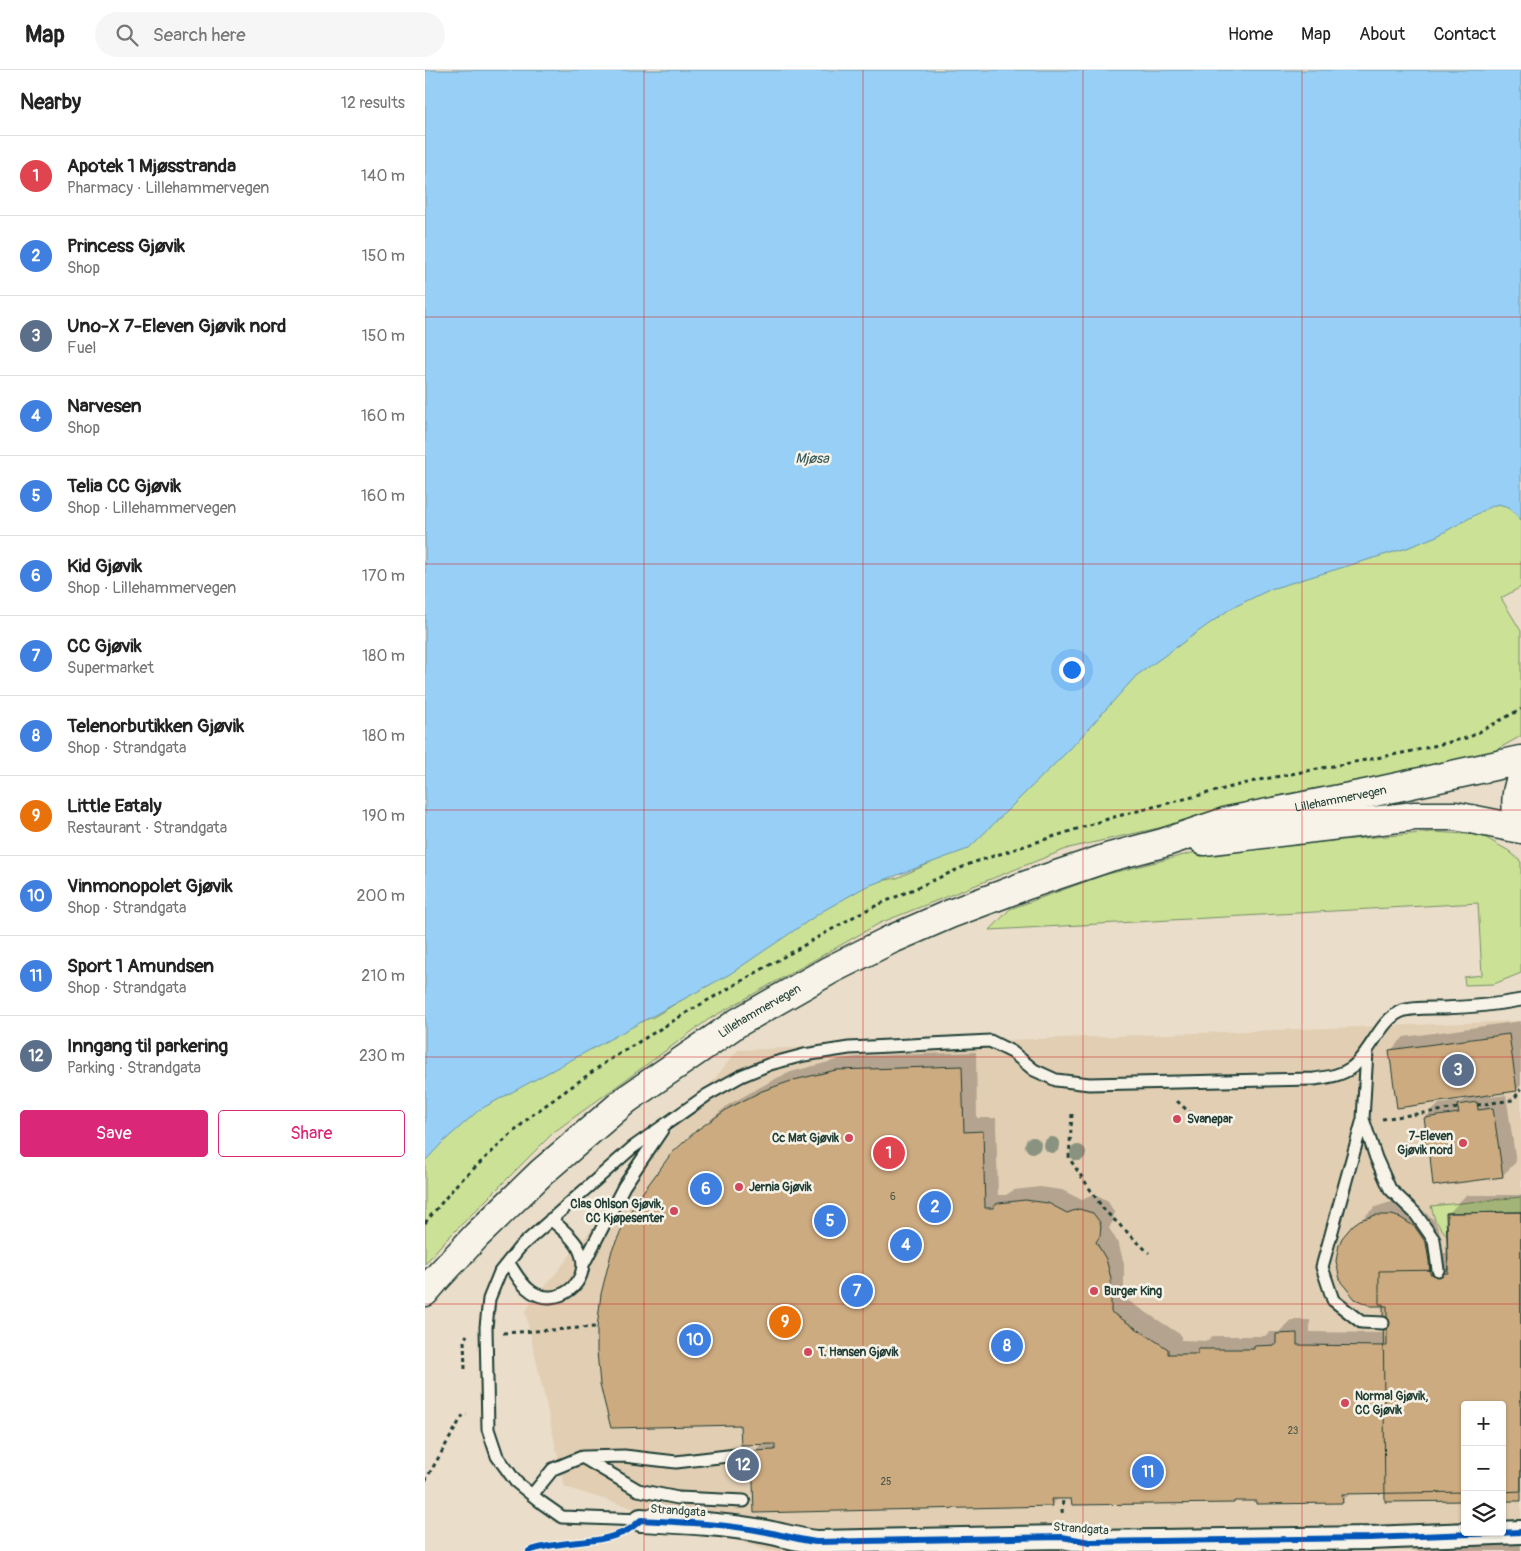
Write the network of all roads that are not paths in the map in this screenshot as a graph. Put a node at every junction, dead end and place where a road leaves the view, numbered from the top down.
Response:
1 (1521, 760) edge
2 (1521, 779) edge
3 (1521, 828) edge
4 (1163, 843) junction
5 (1521, 1000) edge
6 (1367, 1051) junction
7 (1363, 1119) junction
8 (665, 1124) junction
9 (551, 1219) junction
10 (508, 1262) junction
11 (583, 1265) junction
12 (1438, 1270) dead end
13 (425, 1292) edge
14 (1383, 1324) dead end
15 (736, 1454) dead end
16 (582, 1456) junction
17 (532, 1495) junction
18 (744, 1501) dead end
19 (641, 1520) joint
20 (1521, 1532) edge
21 (1371, 1545) edge
22 (815, 1546) edge
23 (1090, 1547) edge

1 - 4 highway, Lillehammervegen
2 - 3 highway
3 - 4 highway, Lillehammervegen
4 - 13 highway, Lillehammervegen
5 - 6 lane
6 - 7 lane
6 - 8 lane
7 - 12 lane
7 - 14 lane
8 - 9 lane
8 - 11 lane
9 - 10 lane
9 - 11 lane
10 - 11 lane
10 - 17 lane
15 - 16 lane
16 - 17 lane
16 - 18 lane
17 - 19 lane
19 - 22 street, Strandgata
20 - 21 street, Strandgata
21 - 23 street, Strandgata
22 - 23 street, Strandgata

